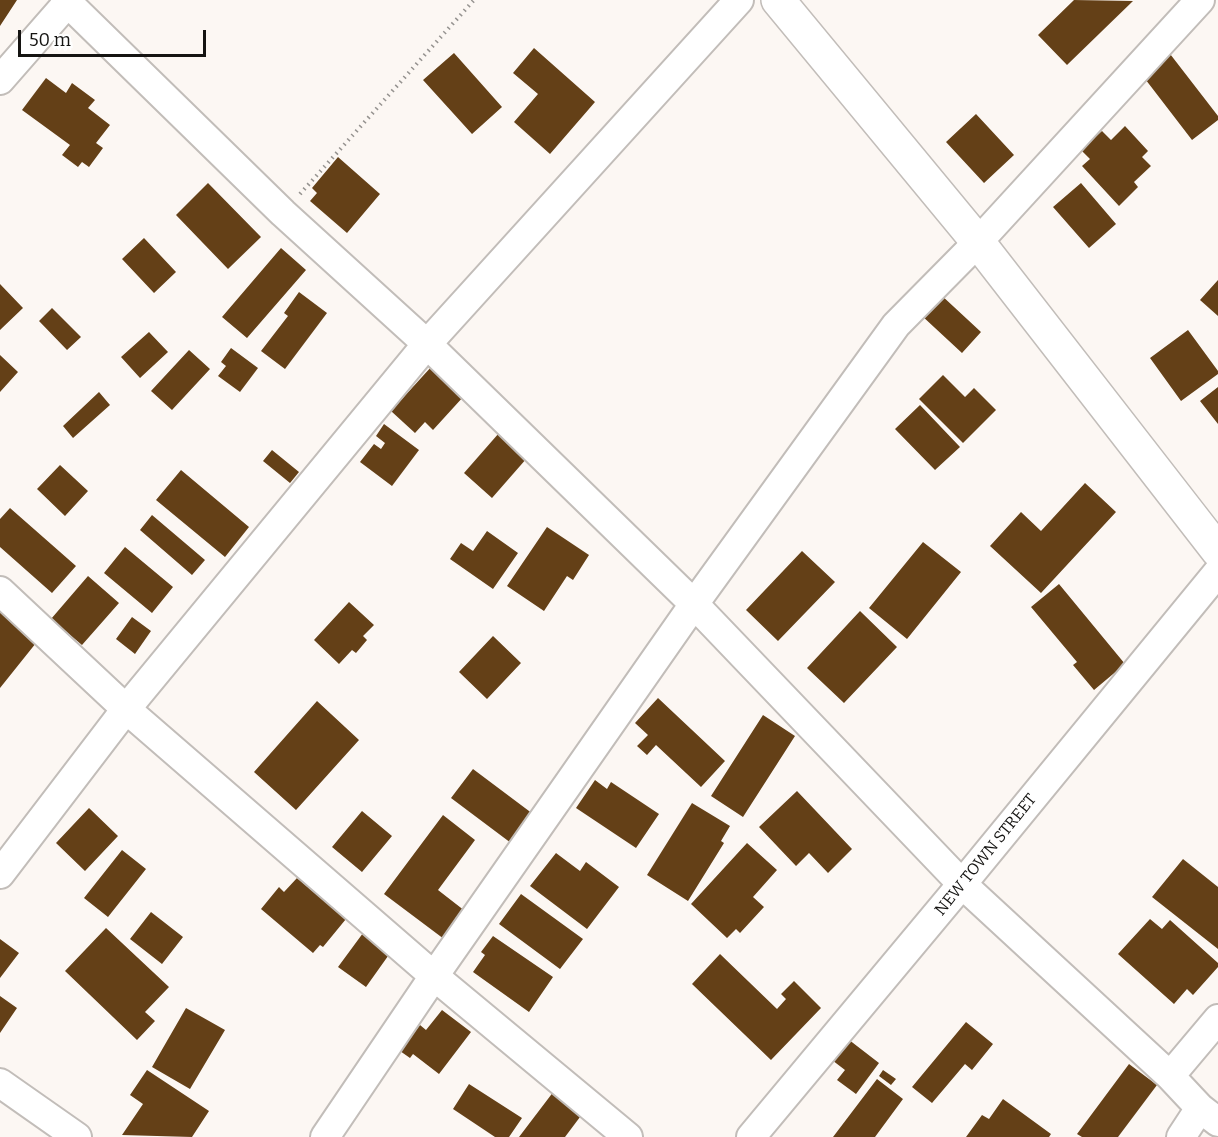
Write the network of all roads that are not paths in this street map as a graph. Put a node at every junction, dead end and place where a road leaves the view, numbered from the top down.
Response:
1 (739, 0) edge
2 (778, 0) edge
3 (1200, 0) edge
4 (67, 1) edge
5 (0, 80) edge
6 (978, 242) junction
7 (427, 344) junction
8 (1218, 551) edge
9 (1218, 572) edge
10 (0, 591) edge
11 (694, 604) junction
12 (126, 709) junction
13 (0, 874) edge
14 (962, 884) junction
15 (434, 976) junction
16 (1218, 1019) edge
17 (1170, 1076) junction
18 (0, 1083) edge
19 (1209, 1115) edge
20 (77, 1137) edge
21 (325, 1137) edge
22 (628, 1137) edge
23 (751, 1137) edge
24 (1181, 1137) edge

1 - 7 street
2 - 6 street
3 - 6 street
4 - 5 street
4 - 7 street
6 - 8 street
6 - 11 street
7 - 11 street
7 - 12 street
9 - 14 street, NEW TOWN STREET
10 - 12 street
11 - 14 street
11 - 15 street
12 - 13 street
12 - 15 street
14 - 17 street
14 - 23 street, NEW TOWN STREET
15 - 21 street
15 - 22 street
16 - 17 street
17 - 19 street
18 - 20 street
19 - 24 street

